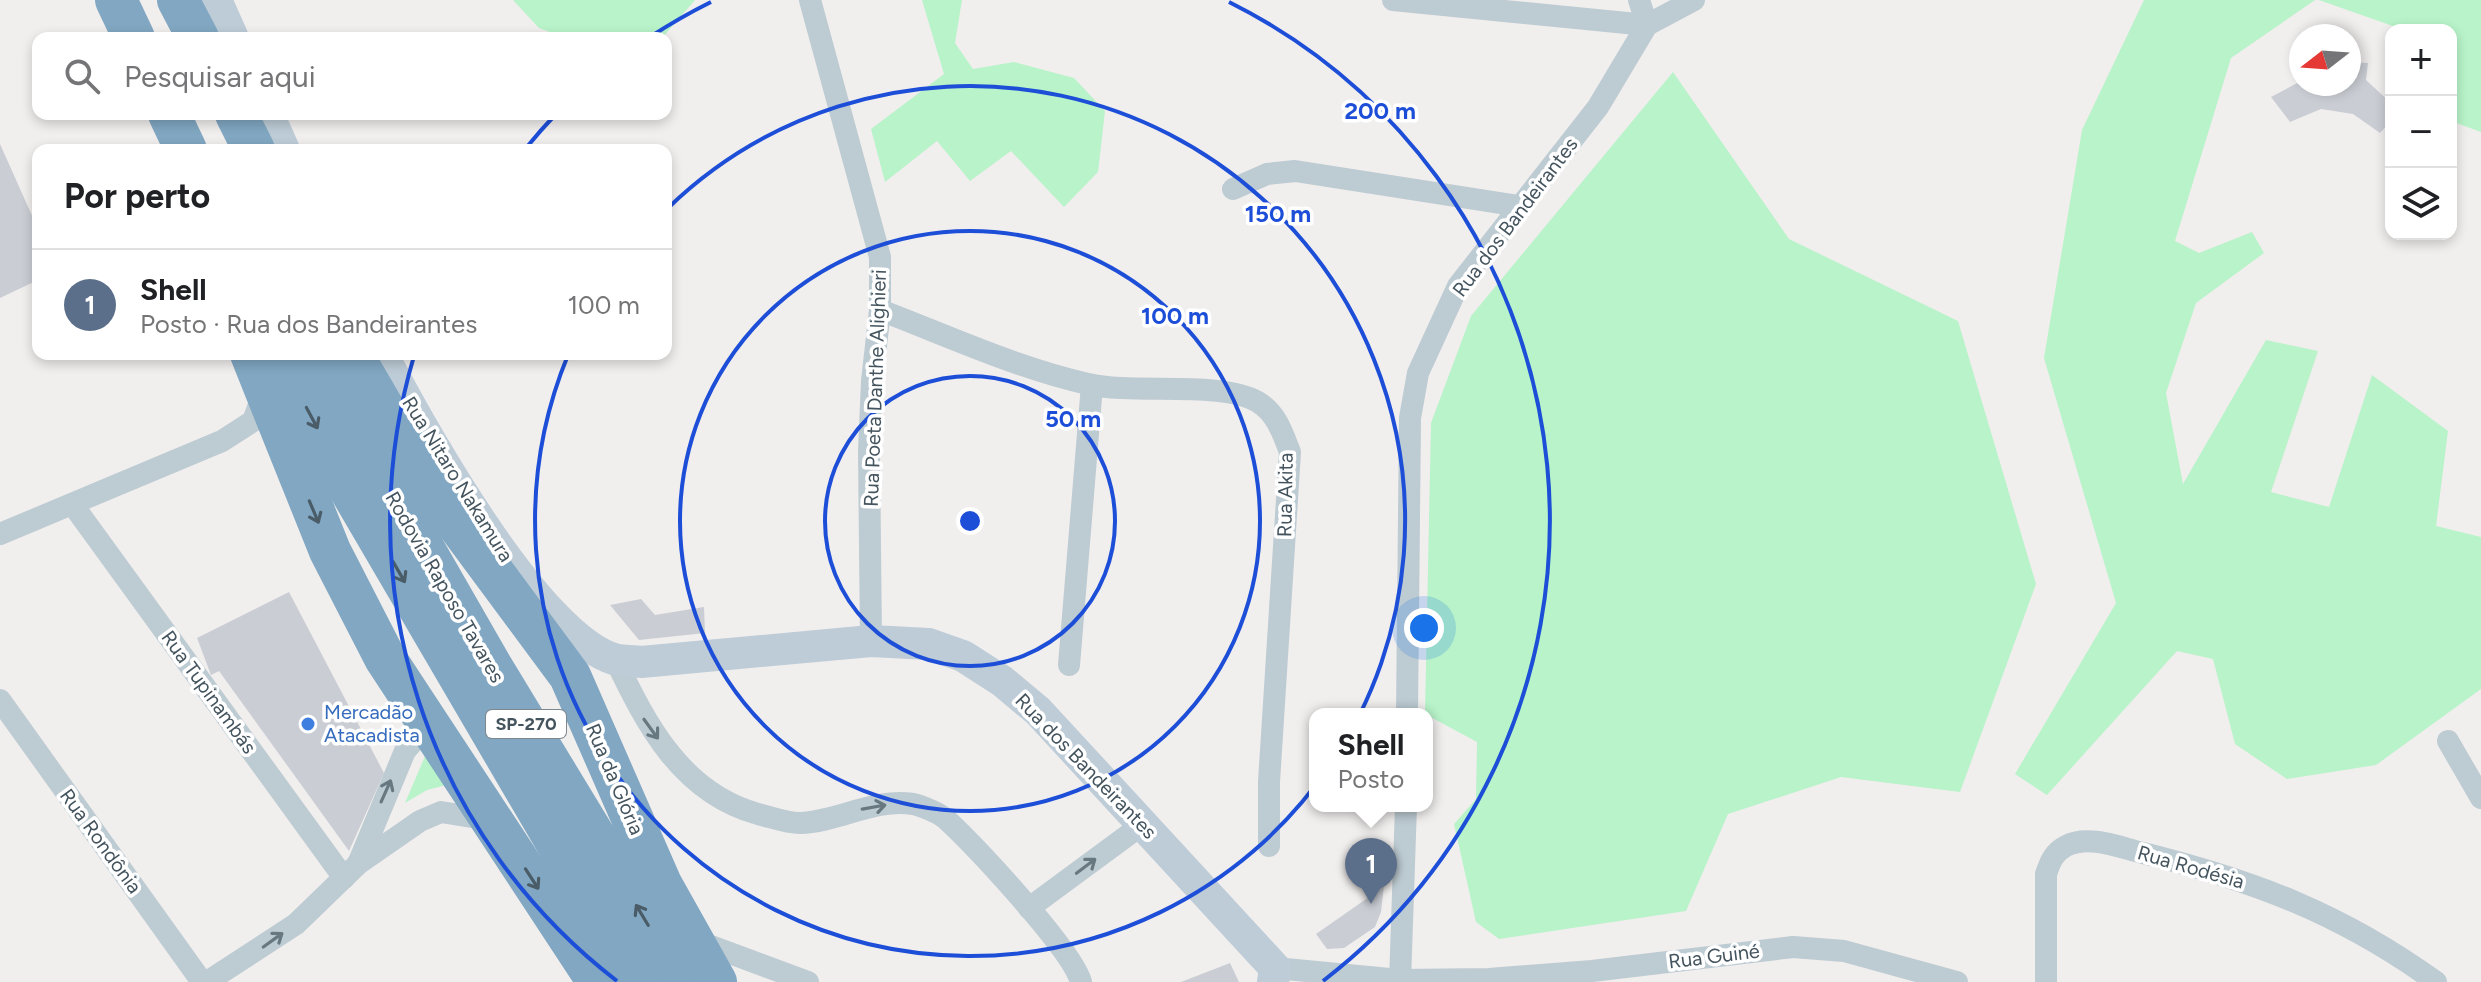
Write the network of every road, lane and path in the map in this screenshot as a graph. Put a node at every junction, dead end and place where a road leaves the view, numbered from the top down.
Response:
1 (97, 0) edge
2 (116, 0) edge
3 (149, 0) edge
4 (178, 0) edge
5 (216, 0) edge
6 (810, 0) edge
7 (1393, 0) edge
8 (1639, 0) edge
9 (1694, 0) edge
10 (1647, 25) junction
11 (110, 32) edge
12 (131, 32) edge
13 (162, 32) edge
14 (195, 32) edge
15 (230, 32) edge
16 (149, 120) edge
17 (172, 120) edge
18 (202, 120) edge
19 (239, 120) edge
20 (271, 120) edge
21 (160, 144) edge
22 (183, 144) edge
23 (212, 144) edge
24 (251, 144) edge
25 (281, 144) edge
26 (1233, 189) dead end
27 (1519, 206) junction
28 (880, 310) junction
29 (314, 360) edge
30 (355, 360) edge
31 (385, 360) edge
32 (266, 365) edge
33 (1092, 385) junction
34 (222, 441) junction
35 (288, 452) junction
36 (359, 472) junction
37 (73, 505) junction
38 (0, 534) edge
39 (537, 630) junction
40 (871, 641) junction
41 (615, 659) junction
42 (1069, 665) dead end
43 (581, 699) junction
44 (0, 700) edge
45 (1407, 708) edge
46 (428, 725) junction
47 (2448, 741) dead end
48 (2481, 798) edge
49 (1406, 812) edge
50 (495, 821) junction
51 (1143, 824) junction
52 (1269, 846) dead end
53 (351, 871) junction
54 (1029, 908) junction
55 (704, 954) edge
56 (1274, 975) edge
57 (1593, 977) edge
58 (1400, 981) edge
59 (204, 982) edge
60 (598, 982) edge
61 (638, 982) edge
62 (683, 982) edge
63 (808, 982) edge
64 (1081, 982) edge
65 (1957, 982) edge
66 (2046, 982) edge
67 (2436, 982) edge

1 - 11 highway
2 - 12 highway
3 - 13 highway
4 - 14 highway
5 - 15 main road
6 - 28 street, Rua Poeta Danthe Alighieri
7 - 10 street
8 - 10 street
9 - 10 street
10 - 27 street, Rua dos Bandeirantes
16 - 21 highway
17 - 22 highway
18 - 23 highway
19 - 24 highway
20 - 25 main road
26 - 27 street
27 - 45 street, Rua dos Bandeirantes
28 - 33 street, Rua Akita
28 - 40 street, Rua Poeta Danthe Alighieri
29 - 36 highway, Rodovia Raposo Tavares / SP-270
30 - 39 highway, Rua da Glória
31 - 41 main road, Rua Nitaro Nakamura
32 - 34 street
32 - 35 highway
32 -> 36 highway, Rodovia Raposo Tavares / SP-270
33 - 42 street
33 - 52 street, Rua Akita
34 - 35 street
34 - 37 street
35 -> 46 highway
36 -> 61 highway, Rodovia Raposo Tavares / SP-270
62 -> 36 highway, Rodovia Raposo Tavares / SP-270
37 - 38 street
37 - 53 street, Rua Tupinambás
39 - 43 highway, Rua da Glória
39 - 46 highway
40 - 41 main road, Rua dos Bandeirantes
40 - 51 main road, Rua dos Bandeirantes
41 -> 54 street
43 - 46 highway
43 - 55 highway, Rua da Glória
44 - 59 street, Rua Rondônia
46 - 50 highway
53 -> 46 street
47 - 48 street
49 - 58 street
50 - 53 street
50 -> 60 highway
54 -> 51 street
51 - 56 main road, Rua dos Bandeirantes
59 -> 53 street
54 - 64 street
55 - 63 street, Rua da Glória
56 - 58 street, Rua Guiné
57 - 58 street, Rua Guiné
57 - 65 street, Rua Guiné
66 - 67 street, Rua Rodésia

